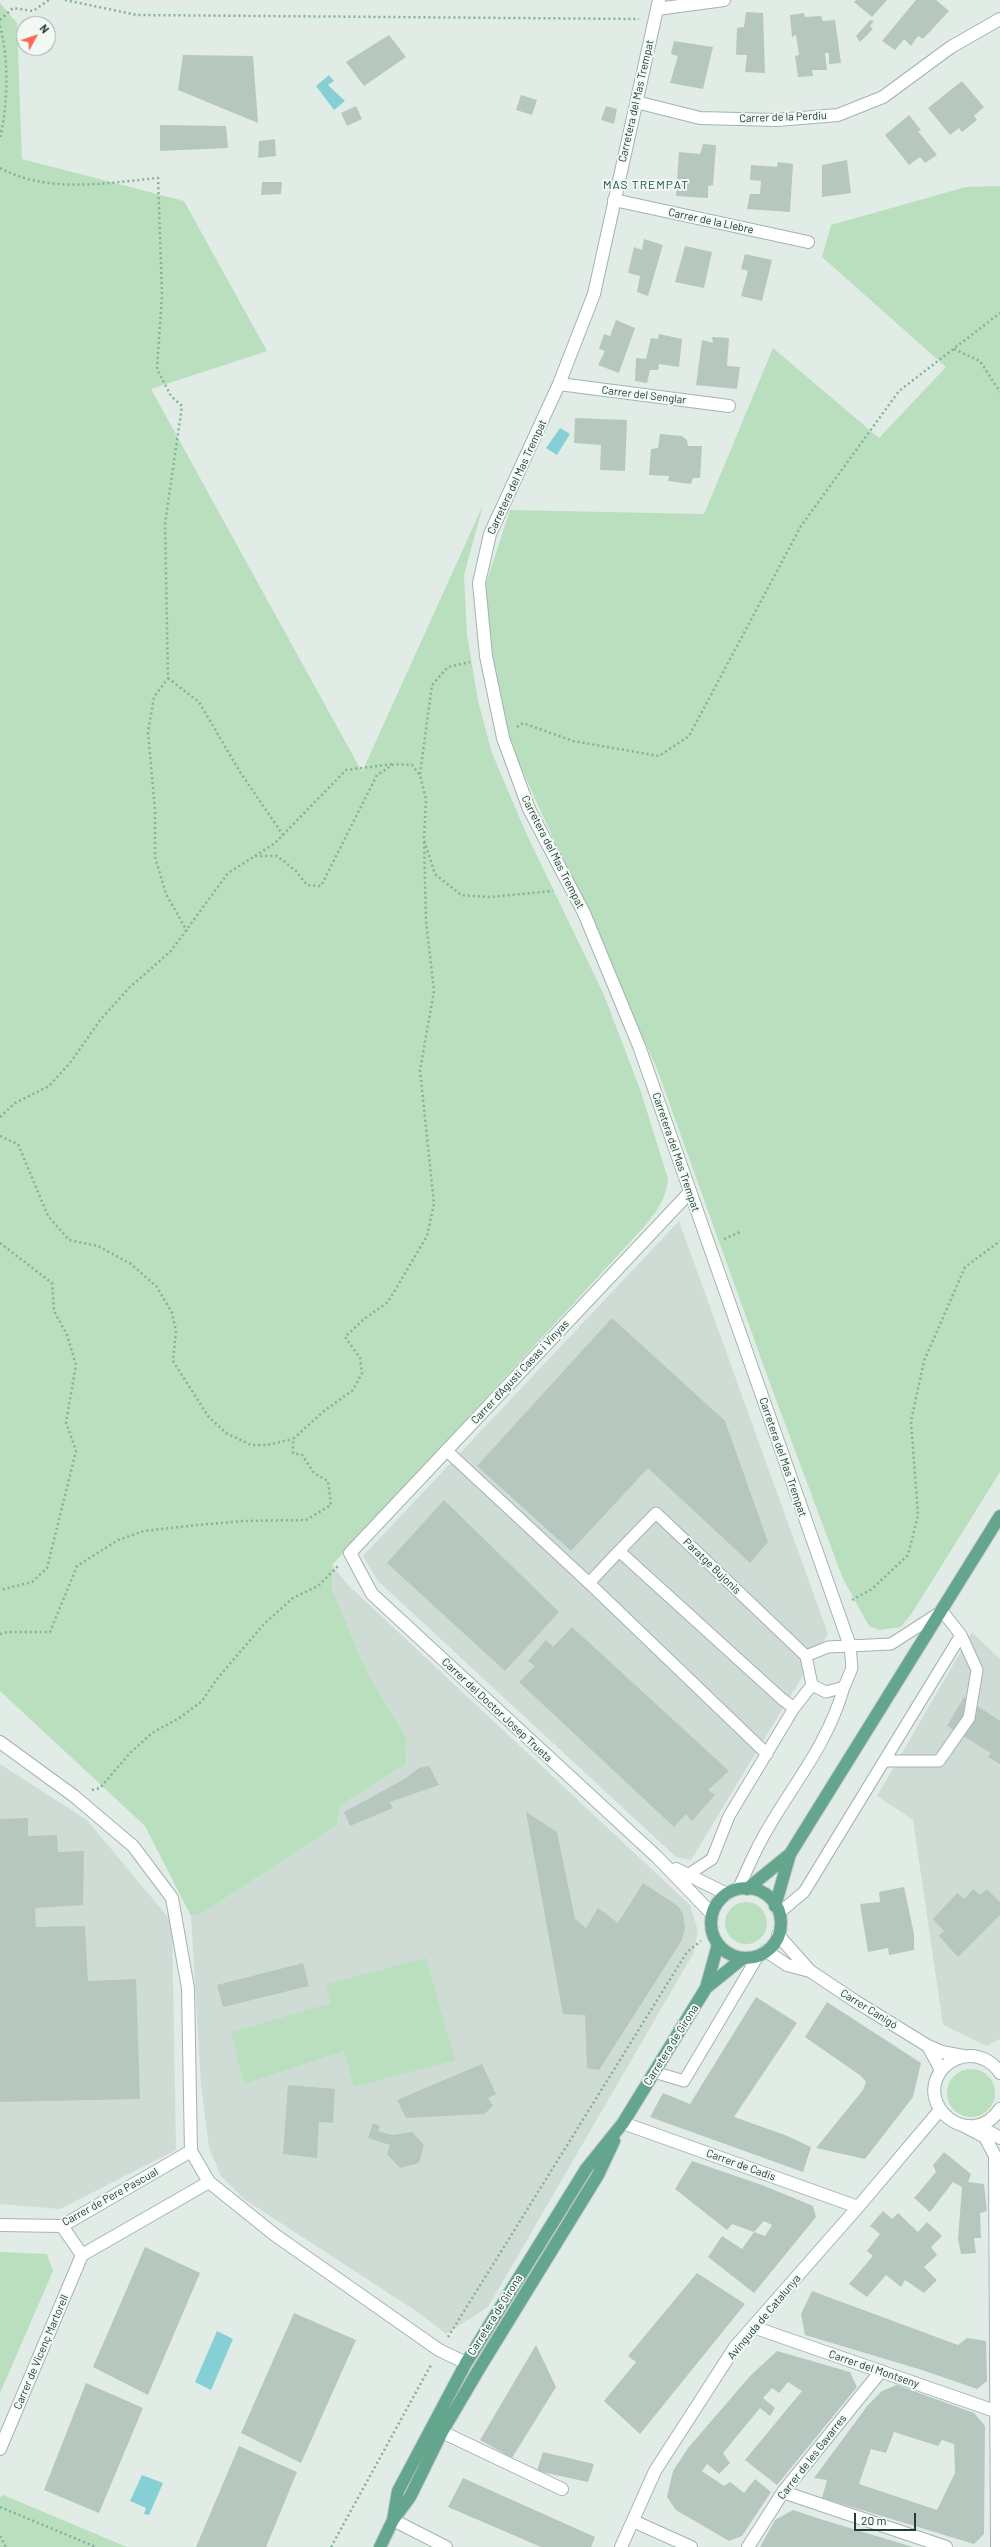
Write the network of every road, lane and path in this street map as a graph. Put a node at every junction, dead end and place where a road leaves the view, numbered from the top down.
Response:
1 (49, 0) edge
2 (66, 0) edge
3 (724, 0) edge
4 (657, 9) edge
5 (1000, 19) edge
6 (0, 20) edge
7 (0, 26) edge
8 (636, 102) junction
9 (0, 138) edge
10 (0, 168) edge
11 (614, 200) junction
12 (808, 242) dead end
13 (1000, 313) edge
14 (954, 349) junction
15 (559, 384) junction
16 (1000, 392) edge
17 (729, 406) dead end
18 (486, 656) junction
19 (168, 678) junction
20 (503, 738) junction
21 (394, 764) junction
22 (420, 774) junction
23 (283, 836) junction
24 (424, 840) junction
25 (255, 856) junction
26 (571, 887) junction
27 (187, 930) junction
28 (0, 1117) edge
29 (0, 1136) edge
30 (690, 1192) junction
31 (1000, 1241) edge
32 (0, 1243) edge
33 (293, 1439) junction
34 (446, 1450) junction
35 (1000, 1516) edge
36 (619, 1551) junction
37 (350, 1553) junction
38 (589, 1582) junction
39 (0, 1590) edge
40 (836, 1607) junction
41 (942, 1611) junction
42 (0, 1634) edge
43 (961, 1635) junction
44 (850, 1646) junction
45 (806, 1656) junction
46 (812, 1685) junction
47 (844, 1687) junction
48 (794, 1708) junction
49 (0, 1742) edge
50 (767, 1754) junction
51 (884, 1761) junction
52 (74, 1796) junction
53 (790, 1854) junction
54 (657, 1857) junction
55 (686, 1876) junction
56 (743, 1889) junction
57 (727, 1894) junction
58 (777, 1909) junction
59 (712, 1914) junction
60 (778, 1935) junction
61 (715, 1939) junction
62 (762, 1954) junction
63 (744, 1958) junction
64 (810, 1971) junction
65 (706, 1988) junction
66 (928, 2046) junction
67 (963, 2056) junction
68 (998, 2066) edge
69 (941, 2070) junction
70 (654, 2072) junction
71 (1000, 2109) edge
72 (940, 2110) junction
73 (623, 2122) junction
74 (964, 2126) junction
75 (978, 2126) junction
76 (1000, 2138) edge
77 (191, 2151) junction
78 (209, 2182) junction
79 (858, 2207) junction
80 (0, 2225) edge
81 (62, 2226) junction
82 (82, 2255) junction
83 (753, 2327) junction
84 (439, 2350) junction
85 (466, 2363) junction
86 (881, 2371) junction
87 (995, 2411) junction
88 (442, 2432) junction
89 (0, 2449) edge
90 (562, 2489) dead end
91 (783, 2492) junction
92 (0, 2507) edge
93 (392, 2520) junction
94 (633, 2521) junction
95 (0, 2536) edge
96 (6, 2547) edge
97 (96, 2547) edge
98 (331, 2547) edge
99 (380, 2547) edge
100 (446, 2547) edge
101 (621, 2547) edge
102 (691, 2547) edge
103 (748, 2547) edge
104 (946, 2547) edge
105 (997, 2547) edge

1 - 6 path
2 - 4 path
3 - 4 street
4 - 8 street, Carretera del Mas Trempat
5 - 8 street, Carrer de la Perdiu
7 - 9 path
8 - 11 street, Carretera del Mas Trempat
10 - 19 path
11 - 12 street, Carrer de la Llebre
11 - 15 street, Carretera del Mas Trempat
13 - 14 path
14 - 16 path
14 - 20 path
15 - 17 street, Carrer del Senglar
15 - 18 street, Carretera del Mas Trempat
18 - 20 street, Carretera del Mas Trempat
18 - 22 path
19 - 23 path
19 - 27 path
20 - 26 street, Carretera del Mas Trempat
21 - 22 path
21 - 23 path
21 - 25 path
22 - 24 path
23 - 25 path
24 - 26 path
24 - 33 path
25 - 27 path
26 - 30 street, Carretera del Mas Trempat
27 - 28 path
29 - 33 path
30 - 34 street, Carrer d'Agustí Casas i Vinyas
30 - 40 street, Carretera del Mas Trempat
31 - 40 path
32 - 39 path
33 - 42 path
34 - 37 street, Carrer d'Agustí Casas i Vinyas
34 - 38 lane
35 - 41 main road
36 - 38 lane, Paratge Bujonis
36 - 45 lane, Paratge Bujonis
36 - 48 lane
37 - 52 path
37 - 54 street, Carrer del Doctor Josep Trueta
38 - 50 lane
40 - 44 street, Carretera del Mas Trempat
41 - 43 lane
41 - 44 lane
41 - 53 main road
43 - 51 lane
43 - 51 lane
44 - 45 lane
44 - 47 lane
45 - 46 lane
46 - 47 lane
46 - 48 lane
47 - 56 lane
48 - 50 lane
49 - 52 street
50 - 55 lane
51 - 58 lane
52 - 77 street
53 - 56 main road
53 - 58 main road
54 - 55 street, Carrer del Doctor Josep Trueta
54 - 59 street, Carrer del Doctor Josep Trueta
55 - 57 street, Carrer del Doctor Josep Trueta
56 - 57 main road
56 - 58 main road
57 - 59 main road
58 - 60 main road
59 - 61 main road
60 - 62 main road
60 - 64 street, Carrer Canigó
61 - 63 main road
61 - 65 main road, Carretera de Girona
61 - 84 path
62 - 63 main road
62 - 64 street, Carrer Canigó
62 - 70 lane
63 - 65 main road, Carretera de Girona
64 - 66 street, Carrer Canigó
65 - 70 main road, Carretera de Girona
66 - 67 street, Carrer Canigó
66 - 69 street, Carrer Canigó
67 - 68 street, Carrer Canigó
67 - 69 street
69 - 72 street
70 - 73 main road, Carretera de Girona
71 - 75 street
72 - 74 street
72 - 79 street, Avinguda de Catalunya
73 - 79 street, Carrer de Cadis
73 - 85 main road, Carretera de Girona
73 - 88 main road, Carretera de Girona
74 - 75 street
74 - 87 street
75 - 76 street
77 - 78 street
77 - 81 street, Carrer de Pere Pascual
78 - 82 street
78 - 84 street
79 - 83 street, Avinguda de Catalunya
80 - 81 street, Carrer de Pere Pascual
81 - 82 street
82 - 89 street, Carrer de Vicenç Martorell
83 - 86 street, Carrer del Montseny
83 - 94 street, Avinguda de Catalunya
84 - 85 street
84 - 98 path
85 - 93 main road, Carretera de Girona
86 - 87 street, Carrer del Montseny
86 - 91 street, Carrer de les Gavarres
87 - 105 street
88 - 90 street
88 - 93 main road, Carretera de Girona
91 - 103 street, Carrer de les Gavarres
91 - 104 street
92 - 97 path
93 - 99 main road, Carretera de Girona
93 - 100 street
94 - 101 street, Avinguda de Catalunya
94 - 102 street
95 - 96 path

